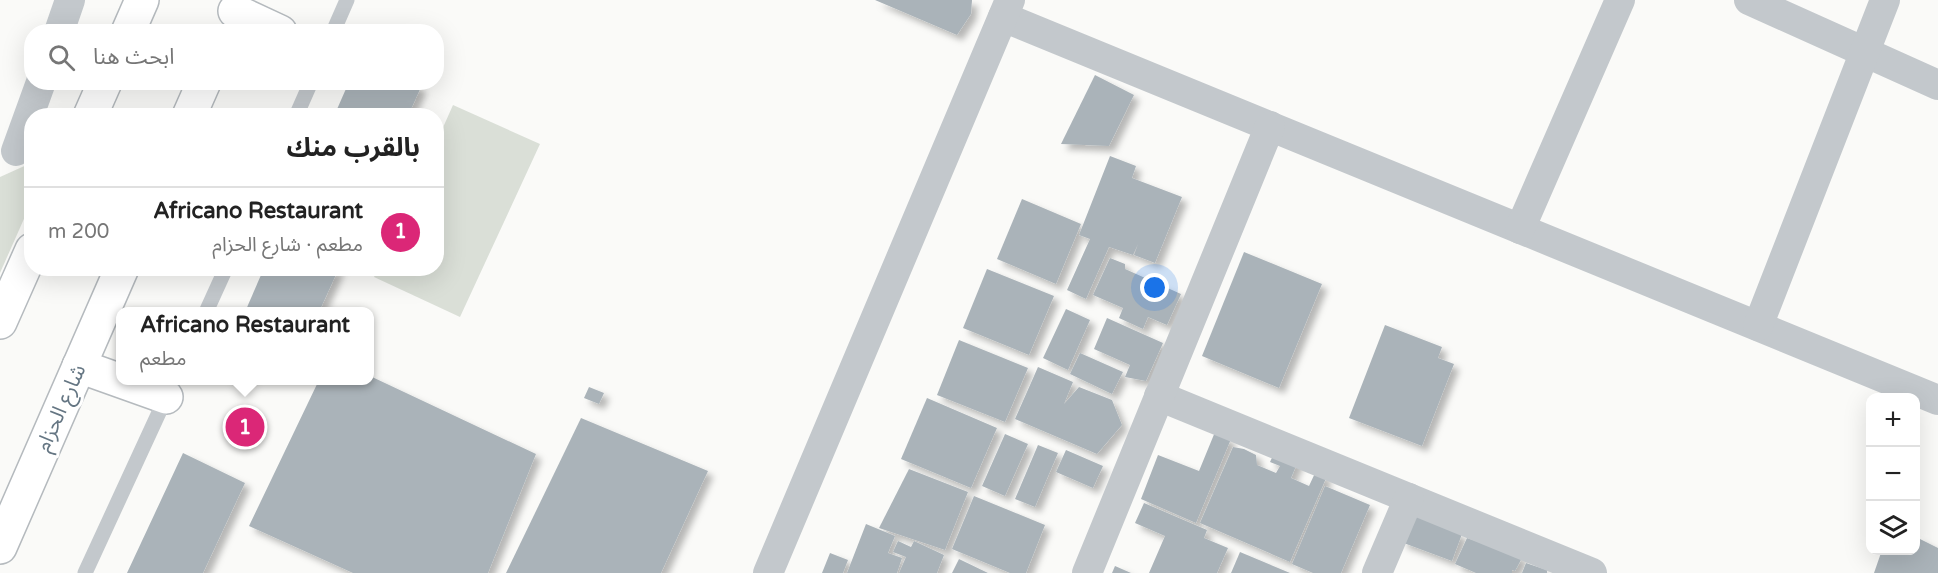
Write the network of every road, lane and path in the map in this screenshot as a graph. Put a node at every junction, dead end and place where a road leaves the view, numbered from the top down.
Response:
1 (70, 0) edge
2 (142, 0) edge
3 (347, 0) edge
4 (1620, 0) edge
5 (1749, 0) edge
6 (1885, 0) edge
7 (1006, 9) edge
8 (234, 14) edge
9 (62, 24) edge
10 (132, 24) edge
11 (260, 24) edge
12 (336, 24) edge
13 (1864, 52) junction
14 (1938, 85) edge
15 (38, 90) edge
16 (101, 90) edge
17 (200, 90) edge
18 (307, 90) edge
19 (32, 108) edge
20 (94, 108) edge
21 (193, 108) edge
22 (300, 108) edge
23 (1270, 126) junction
24 (24, 129) edge
25 (16, 151) edge
26 (1521, 229) junction
27 (24, 268) edge
28 (119, 276) edge
29 (222, 276) edge
30 (208, 307) edge
31 (0, 322) edge
32 (1758, 326) junction
33 (80, 366) junction
34 (116, 375) edge
35 (154, 385) edge
36 (170, 389) edge
37 (1159, 396) junction
38 (1938, 400) edge
39 (1408, 498) junction
40 (0, 547) edge
41 (86, 573) edge
42 (768, 573) edge
43 (1087, 573) edge
44 (1377, 573) edge
45 (1592, 573) edge

1 - 9 street
2 - 10 main road
3 - 12 lane
4 - 26 street
5 - 13 street
6 - 13 street
7 - 23 street
7 - 42 street
8 - 11 main road
13 - 14 street
13 - 32 street
15 - 19 street
16 - 20 main road
17 - 21 main road
18 - 22 lane
23 - 26 street
23 - 37 street
24 - 25 street
26 - 32 street
27 - 31 main road
28 - 33 main road, شارع الحزام
29 - 30 lane
32 - 38 street
33 - 34 main road
33 - 40 main road, شارع الحزام
35 - 36 main road
36 - 41 lane
37 - 39 street
37 - 43 street
39 - 44 street
39 - 45 street

